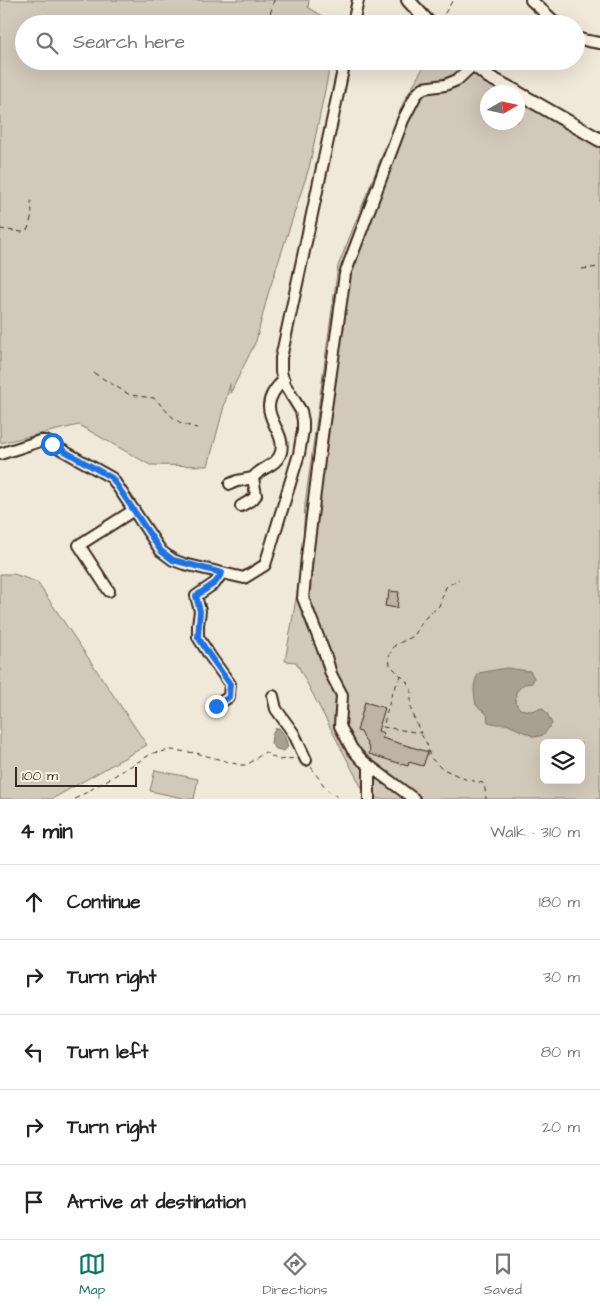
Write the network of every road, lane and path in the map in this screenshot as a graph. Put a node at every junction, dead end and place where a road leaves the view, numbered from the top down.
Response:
1 (274, 0) edge
2 (358, 0) edge
3 (408, 0) edge
4 (453, 0) edge
5 (531, 0) edge
6 (270, 15) edge
7 (355, 15) edge
8 (422, 15) edge
9 (444, 15) edge
10 (547, 15) edge
11 (585, 41) edge
12 (600, 42) edge
13 (343, 70) edge
14 (465, 70) edge
15 (480, 70) edge
16 (503, 85) edge
17 (525, 98) edge
18 (600, 140) edge
19 (31, 201) dead end
20 (0, 229) edge
21 (600, 267) edge
22 (582, 269) dead end
23 (94, 373) dead end
24 (284, 380) junction
25 (197, 428) dead end
26 (0, 454) edge
27 (253, 478) junction
28 (230, 484) dead end
29 (241, 506) dead end
30 (134, 510) junction
31 (222, 573) junction
32 (459, 579) dead end
33 (110, 591) dead end
34 (401, 676) junction
35 (273, 696) dead end
36 (216, 706) dead end
37 (421, 733) junction
38 (306, 760) junction
39 (370, 766) junction
40 (75, 799) edge
41 (341, 799) edge
42 (369, 799) edge
43 (414, 799) edge
44 (486, 799) edge

1 - 6 path
2 - 7 street
3 - 8 main road
4 - 9 path
5 - 10 street
11 - 12 street
13 - 24 street
14 - 39 street
15 - 16 main road
17 - 18 main road
19 - 20 path
21 - 22 path
23 - 25 path
24 - 27 street
24 - 31 street
26 - 30 street
27 - 28 street
27 - 29 street
30 - 31 street
30 - 33 street
31 - 36 street
32 - 34 path
34 - 37 path
34 - 37 path
35 - 38 street
37 - 44 path
38 - 40 path
38 - 41 path
39 - 42 street
39 - 43 street

